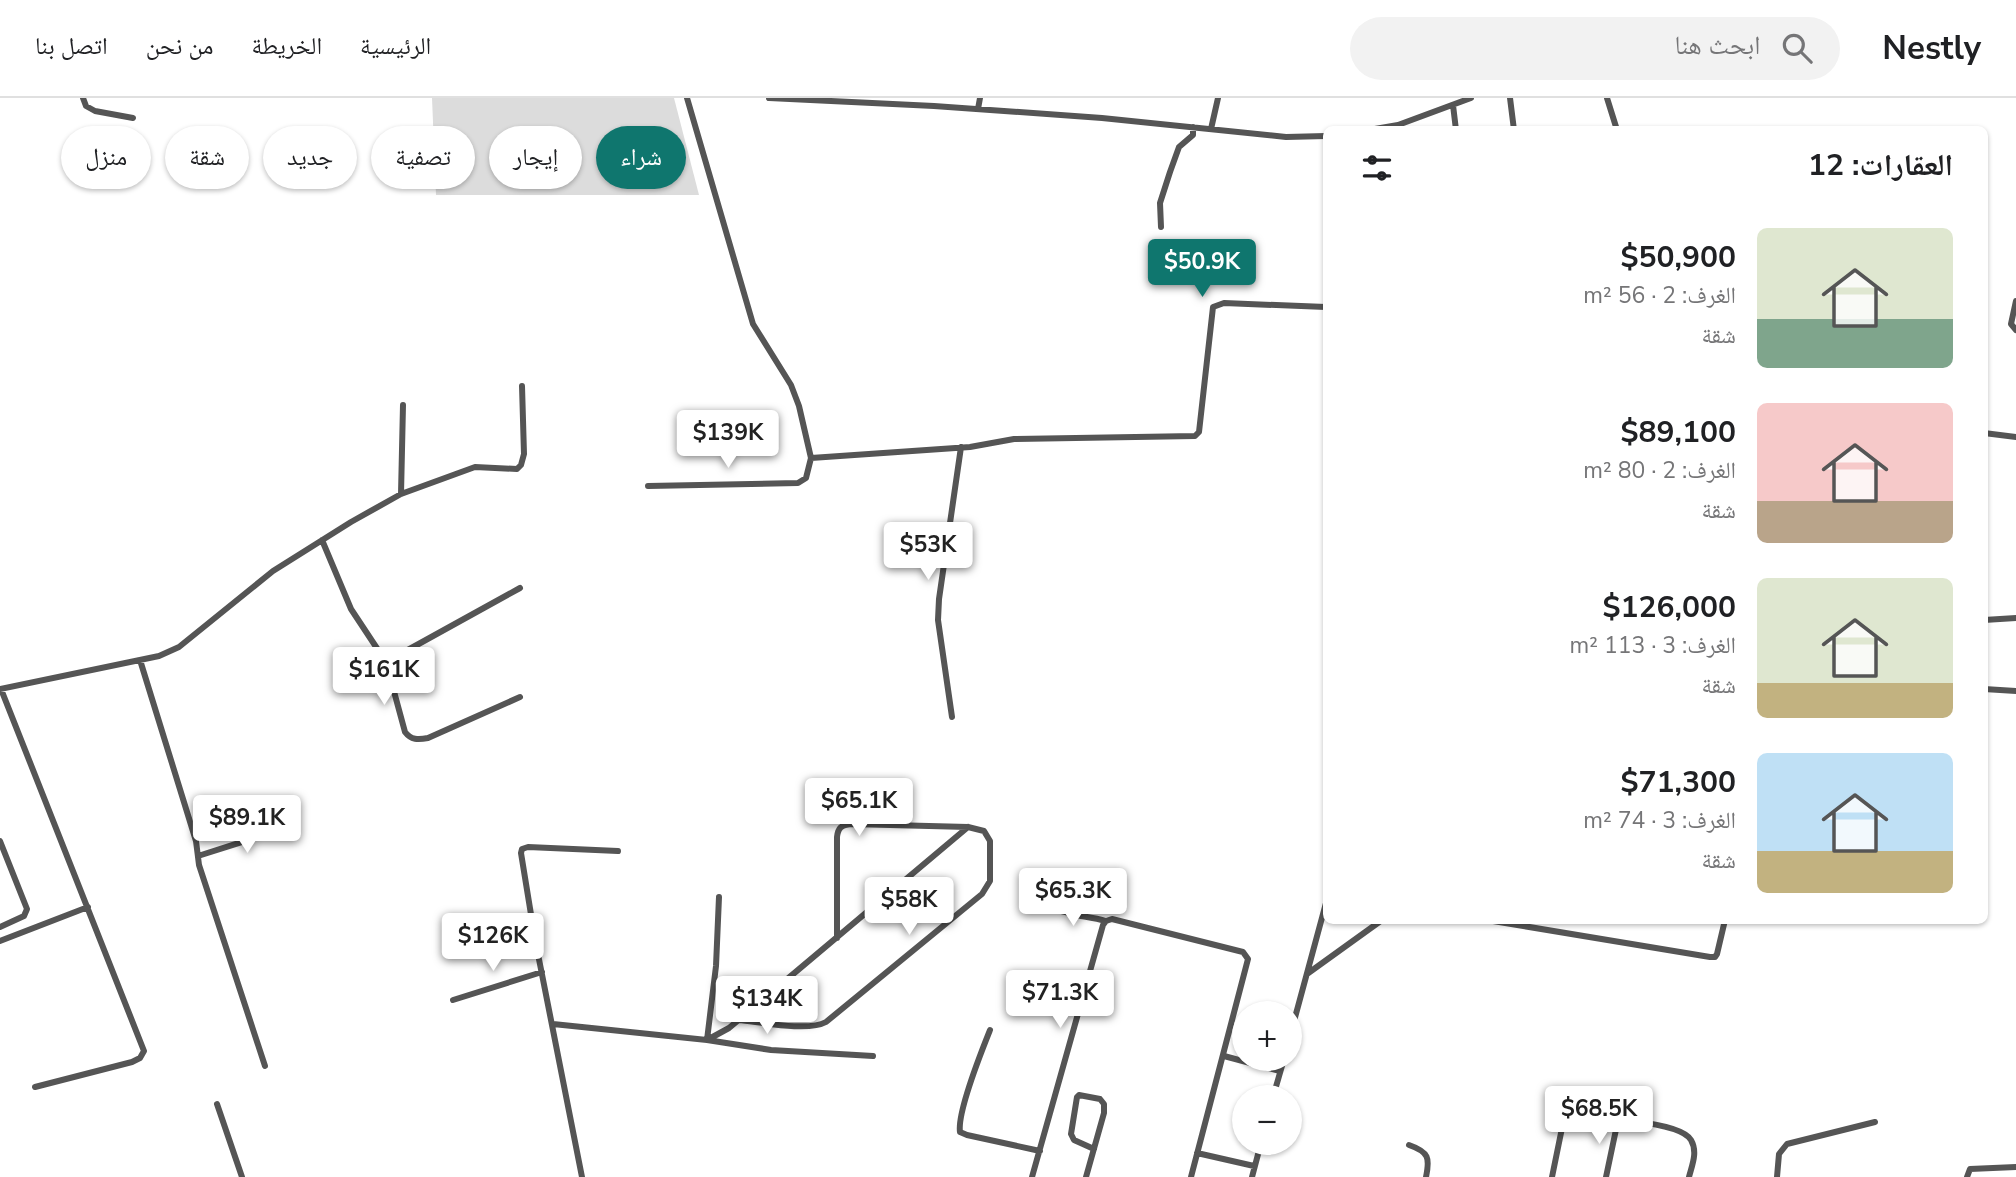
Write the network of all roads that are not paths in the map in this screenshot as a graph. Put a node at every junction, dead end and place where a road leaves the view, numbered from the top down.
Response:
1 (83, 98) edge
2 (687, 98) edge
3 (769, 98) edge
4 (980, 98) edge
5 (1218, 98) edge
6 (1471, 98) edge
7 (1510, 98) edge
8 (1607, 98) edge
9 (1453, 105) junction
10 (978, 109) junction
11 (133, 118) dead end
12 (1400, 126) edge
13 (1456, 126) edge
14 (1514, 126) edge
15 (1616, 126) edge
16 (1193, 127) junction
17 (1211, 129) junction
18 (1323, 136) edge
19 (1161, 227) dead end
20 (2016, 301) edge
21 (1323, 307) edge
22 (2016, 330) edge
23 (522, 386) dead end
24 (403, 405) dead end
25 (1988, 434) edge
26 (2016, 437) edge
27 (961, 447) junction
28 (811, 458) junction
29 (648, 486) dead end
30 (401, 494) junction
31 (322, 540) junction
32 (520, 588) dead end
33 (2016, 618) edge
34 (1988, 620) edge
35 (140, 660) junction
36 (386, 662) junction
37 (1, 689) edge
38 (1988, 689) edge
39 (2016, 691) edge
40 (520, 697) dead end
41 (952, 717) dead end
42 (289, 827) dead end
43 (968, 827) junction
44 (0, 841) edge
45 (618, 851) dead end
46 (198, 856) junction
47 (719, 897) dead end
48 (88, 907) junction
49 (1047, 908) dead end
50 (1323, 915) edge
51 (1106, 921) junction
52 (1376, 924) edge
53 (1532, 924) edge
54 (1724, 924) edge
55 (0, 927) edge
56 (837, 938) junction
57 (0, 941) edge
58 (542, 972) junction
59 (1307, 974) junction
60 (453, 1000) dead end
61 (1300, 1001) edge
62 (739, 1020) junction
63 (553, 1024) junction
64 (990, 1030) dead end
65 (707, 1040) junction
66 (873, 1056) dead end
67 (1224, 1056) junction
68 (1232, 1058) edge
69 (265, 1066) dead end
70 (1280, 1071) edge
71 (1276, 1085) edge
72 (35, 1087) dead end
73 (217, 1104) dead end
74 (1618, 1120) junction
75 (1875, 1122) dead end
76 (1409, 1145) dead end
77 (1094, 1149) junction
78 (1040, 1151) junction
79 (1197, 1153) junction
80 (1257, 1155) edge
81 (1254, 1166) junction
82 (2016, 1167) edge
83 (242, 1177) edge
84 (582, 1177) edge
85 (1032, 1177) edge
86 (1086, 1177) edge
87 (1191, 1177) edge
88 (1252, 1177) edge
89 (1426, 1177) edge
90 (1552, 1177) edge
91 (1606, 1177) edge
92 (1689, 1177) edge
93 (1777, 1177) edge
94 (1967, 1177) edge

1 - 11 street
2 - 28 street
3 - 10 street
4 - 10 street
5 - 17 street
6 - 9 street
7 - 14 street
8 - 15 street
9 - 12 street
9 - 13 street
10 - 16 street
16 - 17 street
16 - 19 street
17 - 18 street
20 - 22 street
21 - 27 street
23 - 30 street
24 - 30 street
25 - 26 street
27 - 28 street
27 - 41 street
28 - 29 street
30 - 31 street
31 - 35 street
31 - 36 street
32 - 36 street
33 - 34 street
35 - 37 street
35 - 46 street
36 - 40 street
37 - 48 street
38 - 39 street
42 - 46 street
43 - 56 street
43 - 56 street
43 - 62 street
44 - 55 street
45 - 58 street
46 - 69 street
47 - 65 street
48 - 57 street
48 - 72 street
49 - 51 street
50 - 59 street
51 - 67 street
51 - 78 street
52 - 59 street
53 - 54 street
56 - 62 street
58 - 60 street
58 - 63 street
59 - 61 street
62 - 65 street
63 - 65 street
63 - 84 street
64 - 78 street
65 - 66 street
67 - 68 street
67 - 79 street
70 - 71 street
73 - 83 street
74 - 90 street
74 - 91 street
74 - 92 street
75 - 93 street
76 - 89 street
77 - 77 street
77 - 86 street
78 - 85 street
79 - 81 street
79 - 87 street
80 - 81 street
81 - 88 street
82 - 94 street

